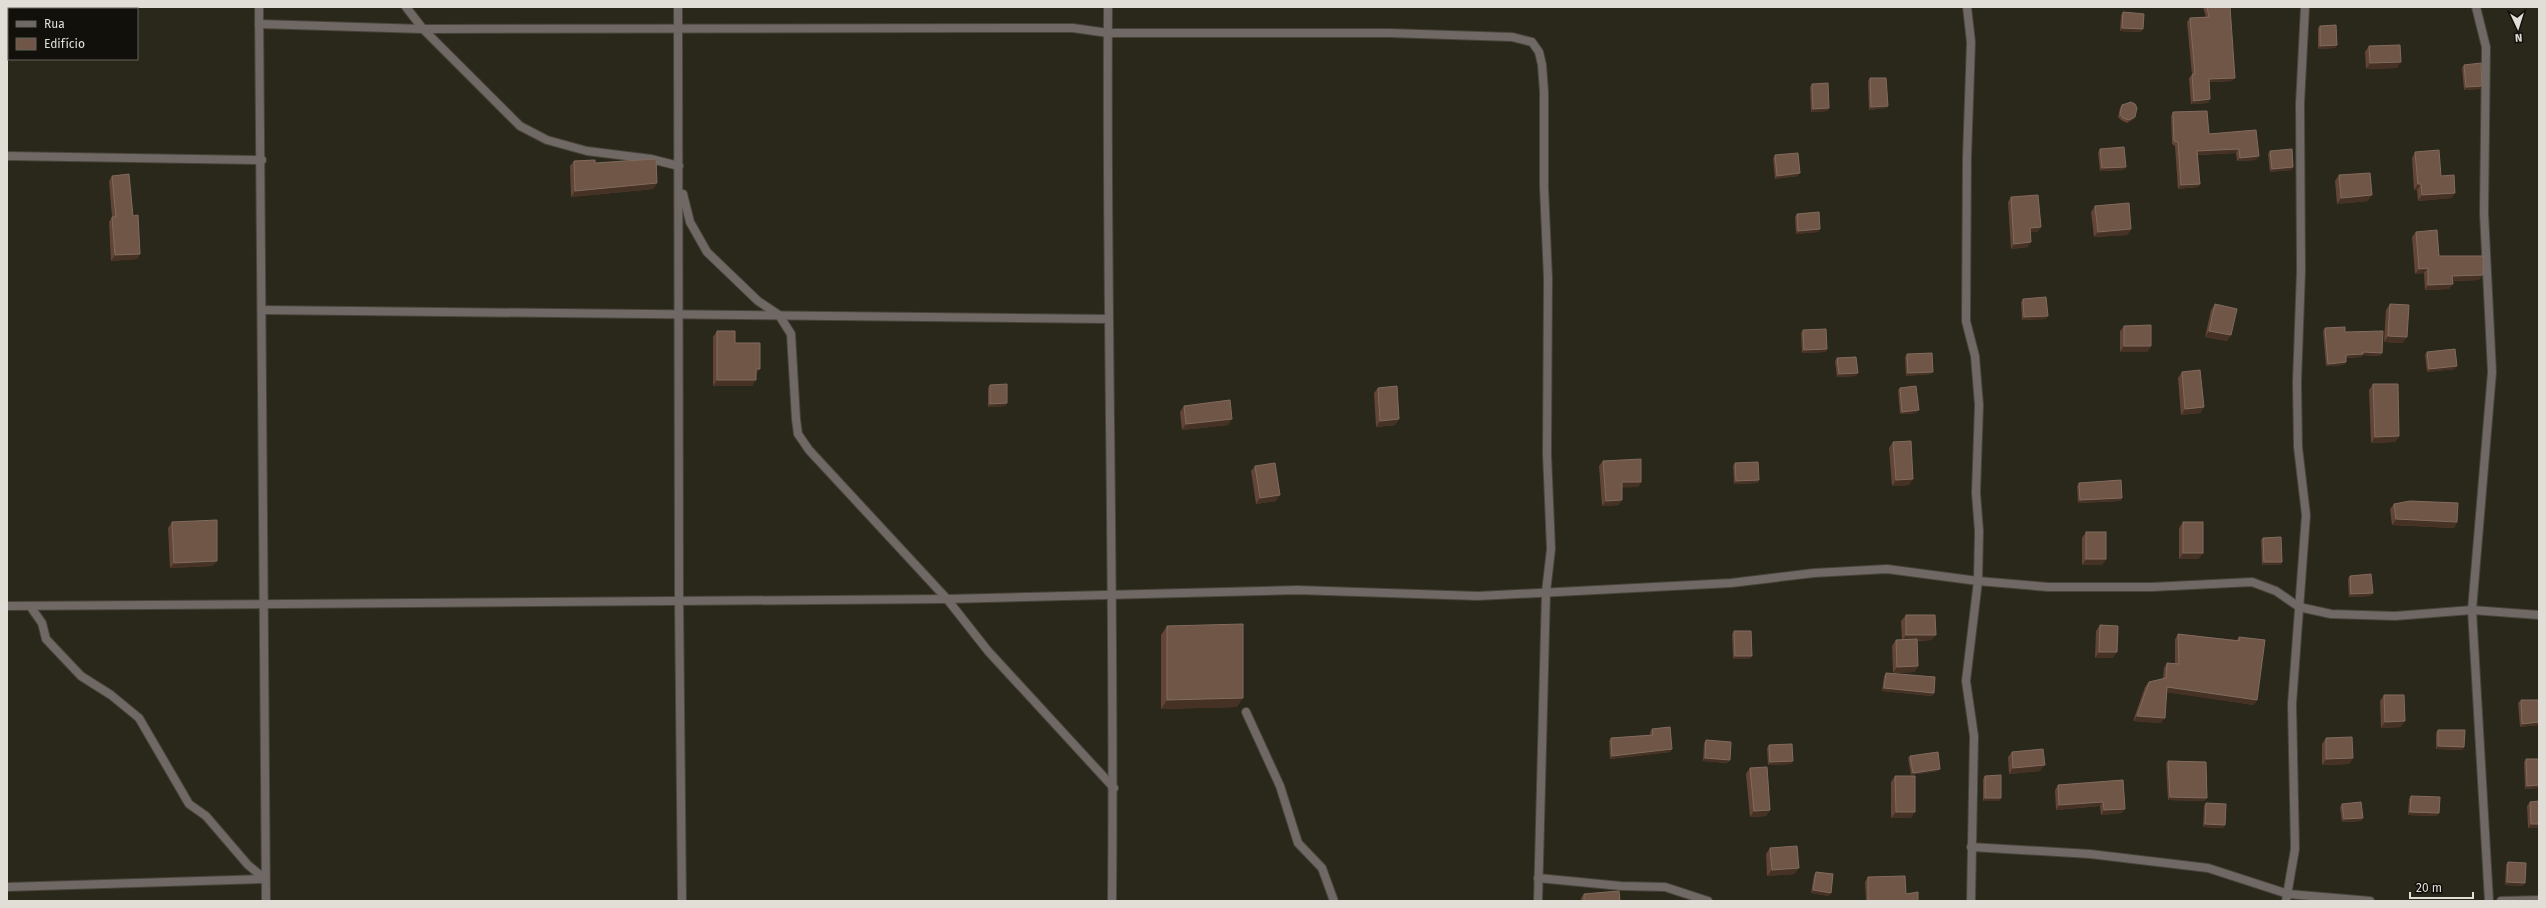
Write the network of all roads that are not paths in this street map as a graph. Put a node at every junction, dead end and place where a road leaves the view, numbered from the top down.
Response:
1 (259, 7) edge
2 (406, 7) edge
3 (678, 7) edge
4 (1108, 7) edge
5 (1967, 7) edge
6 (2305, 7) edge
7 (2476, 7) edge
8 (259, 24) junction
9 (423, 29) junction
10 (678, 30) junction
11 (1108, 33) junction
12 (7, 156) edge
13 (262, 160) junction
14 (680, 166) junction
15 (680, 184) junction
16 (262, 310) junction
17 (779, 315) junction
18 (679, 316) junction
19 (1109, 319) junction
20 (1978, 581) junction
21 (1546, 592) junction
22 (1113, 595) junction
23 (947, 599) junction
24 (679, 600) junction
25 (264, 605) junction
26 (7, 606) edge
27 (30, 606) junction
28 (2299, 607) junction
29 (2472, 610) junction
30 (2539, 615) edge
31 (1246, 712) dead end
32 (1114, 788) junction
33 (1971, 847) junction
34 (1538, 878) junction
35 (265, 879) junction
36 (7, 887) edge
37 (2287, 898) edge
38 (2539, 900) edge
39 (266, 901) edge
40 (682, 901) edge
41 (1112, 901) edge
42 (1334, 901) edge
43 (1538, 901) edge
44 (1708, 901) edge
45 (1971, 901) edge
46 (2370, 901) edge
47 (2489, 901) edge
48 (2500, 901) edge

1 - 8 street
2 - 9 street
3 - 10 street
4 - 11 street
5 - 20 street
6 - 28 street
7 - 29 street
8 - 9 street
8 - 13 street
9 - 10 street
9 - 14 street
10 - 11 street
10 - 14 street
11 - 19 street
11 - 21 street
12 - 13 street
13 - 16 street
14 - 15 street
15 - 17 street
15 - 18 street
16 - 18 street
16 - 25 street
17 - 18 street
17 - 19 street
17 - 23 street
18 - 24 street
19 - 22 street
20 - 21 street
20 - 28 street
20 - 33 street
21 - 22 street
21 - 34 street
22 - 23 street
22 - 32 street
23 - 24 street
23 - 32 street
24 - 25 street
24 - 40 street
25 - 27 street
25 - 35 street
26 - 27 street
27 - 35 street
28 - 29 street
28 - 37 street
29 - 30 street
29 - 47 street
31 - 42 street
32 - 41 street
33 - 37 street
33 - 45 street
34 - 43 street
34 - 44 street
35 - 36 street
35 - 39 street
37 - 46 street
38 - 48 street

